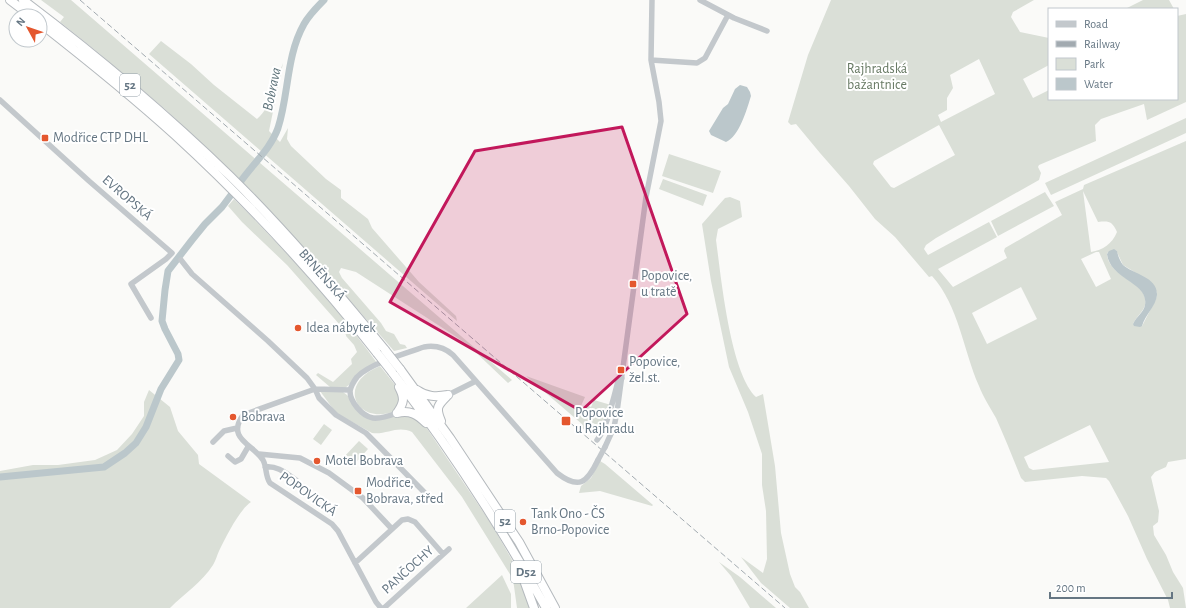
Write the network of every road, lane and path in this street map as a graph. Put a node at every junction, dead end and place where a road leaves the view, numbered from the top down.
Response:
1 (10, 0) edge
2 (23, 0) edge
3 (652, 0) edge
4 (700, 0) edge
5 (20, 8) edge
6 (728, 15) junction
7 (48, 29) edge
8 (767, 31) dead end
9 (651, 60) junction
10 (0, 100) edge
11 (228, 180) junction
12 (181, 260) dead end
13 (151, 318) dead end
14 (381, 351) junction
15 (392, 372) junction
16 (622, 378) junction
17 (476, 381) junction
18 (413, 387) junction
19 (315, 389) junction
20 (350, 390) junction
21 (448, 395) junction
22 (397, 413) junction
23 (237, 428) junction
24 (439, 435) junction
25 (450, 438) junction
26 (597, 440) dead end
27 (213, 442) dead end
28 (248, 447) junction
29 (259, 454) junction
30 (228, 456) dead end
31 (265, 468) junction
32 (296, 480) dead end
33 (424, 492) dead end
34 (392, 529) junction
35 (505, 537) junction
36 (449, 549) dead end
37 (443, 554) junction
38 (355, 563) junction
39 (382, 608) edge
40 (534, 608) edge
41 (546, 608) edge
42 (555, 608) edge

1 - 5 highway
2 - 11 highway, BRNĚNSKÁ / 52
3 - 9 street
4 - 6 street
6 - 8 street
6 - 9 street
7 - 11 highway, BRNĚNSKÁ / 52
9 - 16 street
10 - 13 street, EVROPSKÁ
11 - 14 highway, BRNĚNSKÁ / 52
12 - 19 street
14 - 15 highway, BRNĚNSKÁ / 52, bridge
14 - 18 highway, BRNĚNSKÁ / 52, bridge
15 - 22 highway
15 - 24 highway, BRNĚNSKÁ / 52
16 - 17 street, bridge
16 - 26 street
17 - 20 street
17 - 21 street
18 - 21 highway
18 - 25 highway, BRNĚNSKÁ / 52
19 - 20 street
19 - 23 street
19 - 33 street
20 - 22 street
21 - 25 highway
22 - 24 highway
23 - 27 street
23 - 28 street
24 - 35 highway, BRNĚNSKÁ / 52
25 - 42 highway, BRNĚNSKÁ / 52
28 - 29 street
28 - 30 street
29 - 31 street, POPOVICKÁ
29 - 34 street
31 - 32 street
31 - 38 street, POPOVICKÁ
34 - 37 street
34 - 38 street
35 - 40 highway
35 - 41 highway, D52
36 - 37 street, PANČOCHY
37 - 39 street, PANČOCHY
38 - 39 street, POPOVICKÁ

